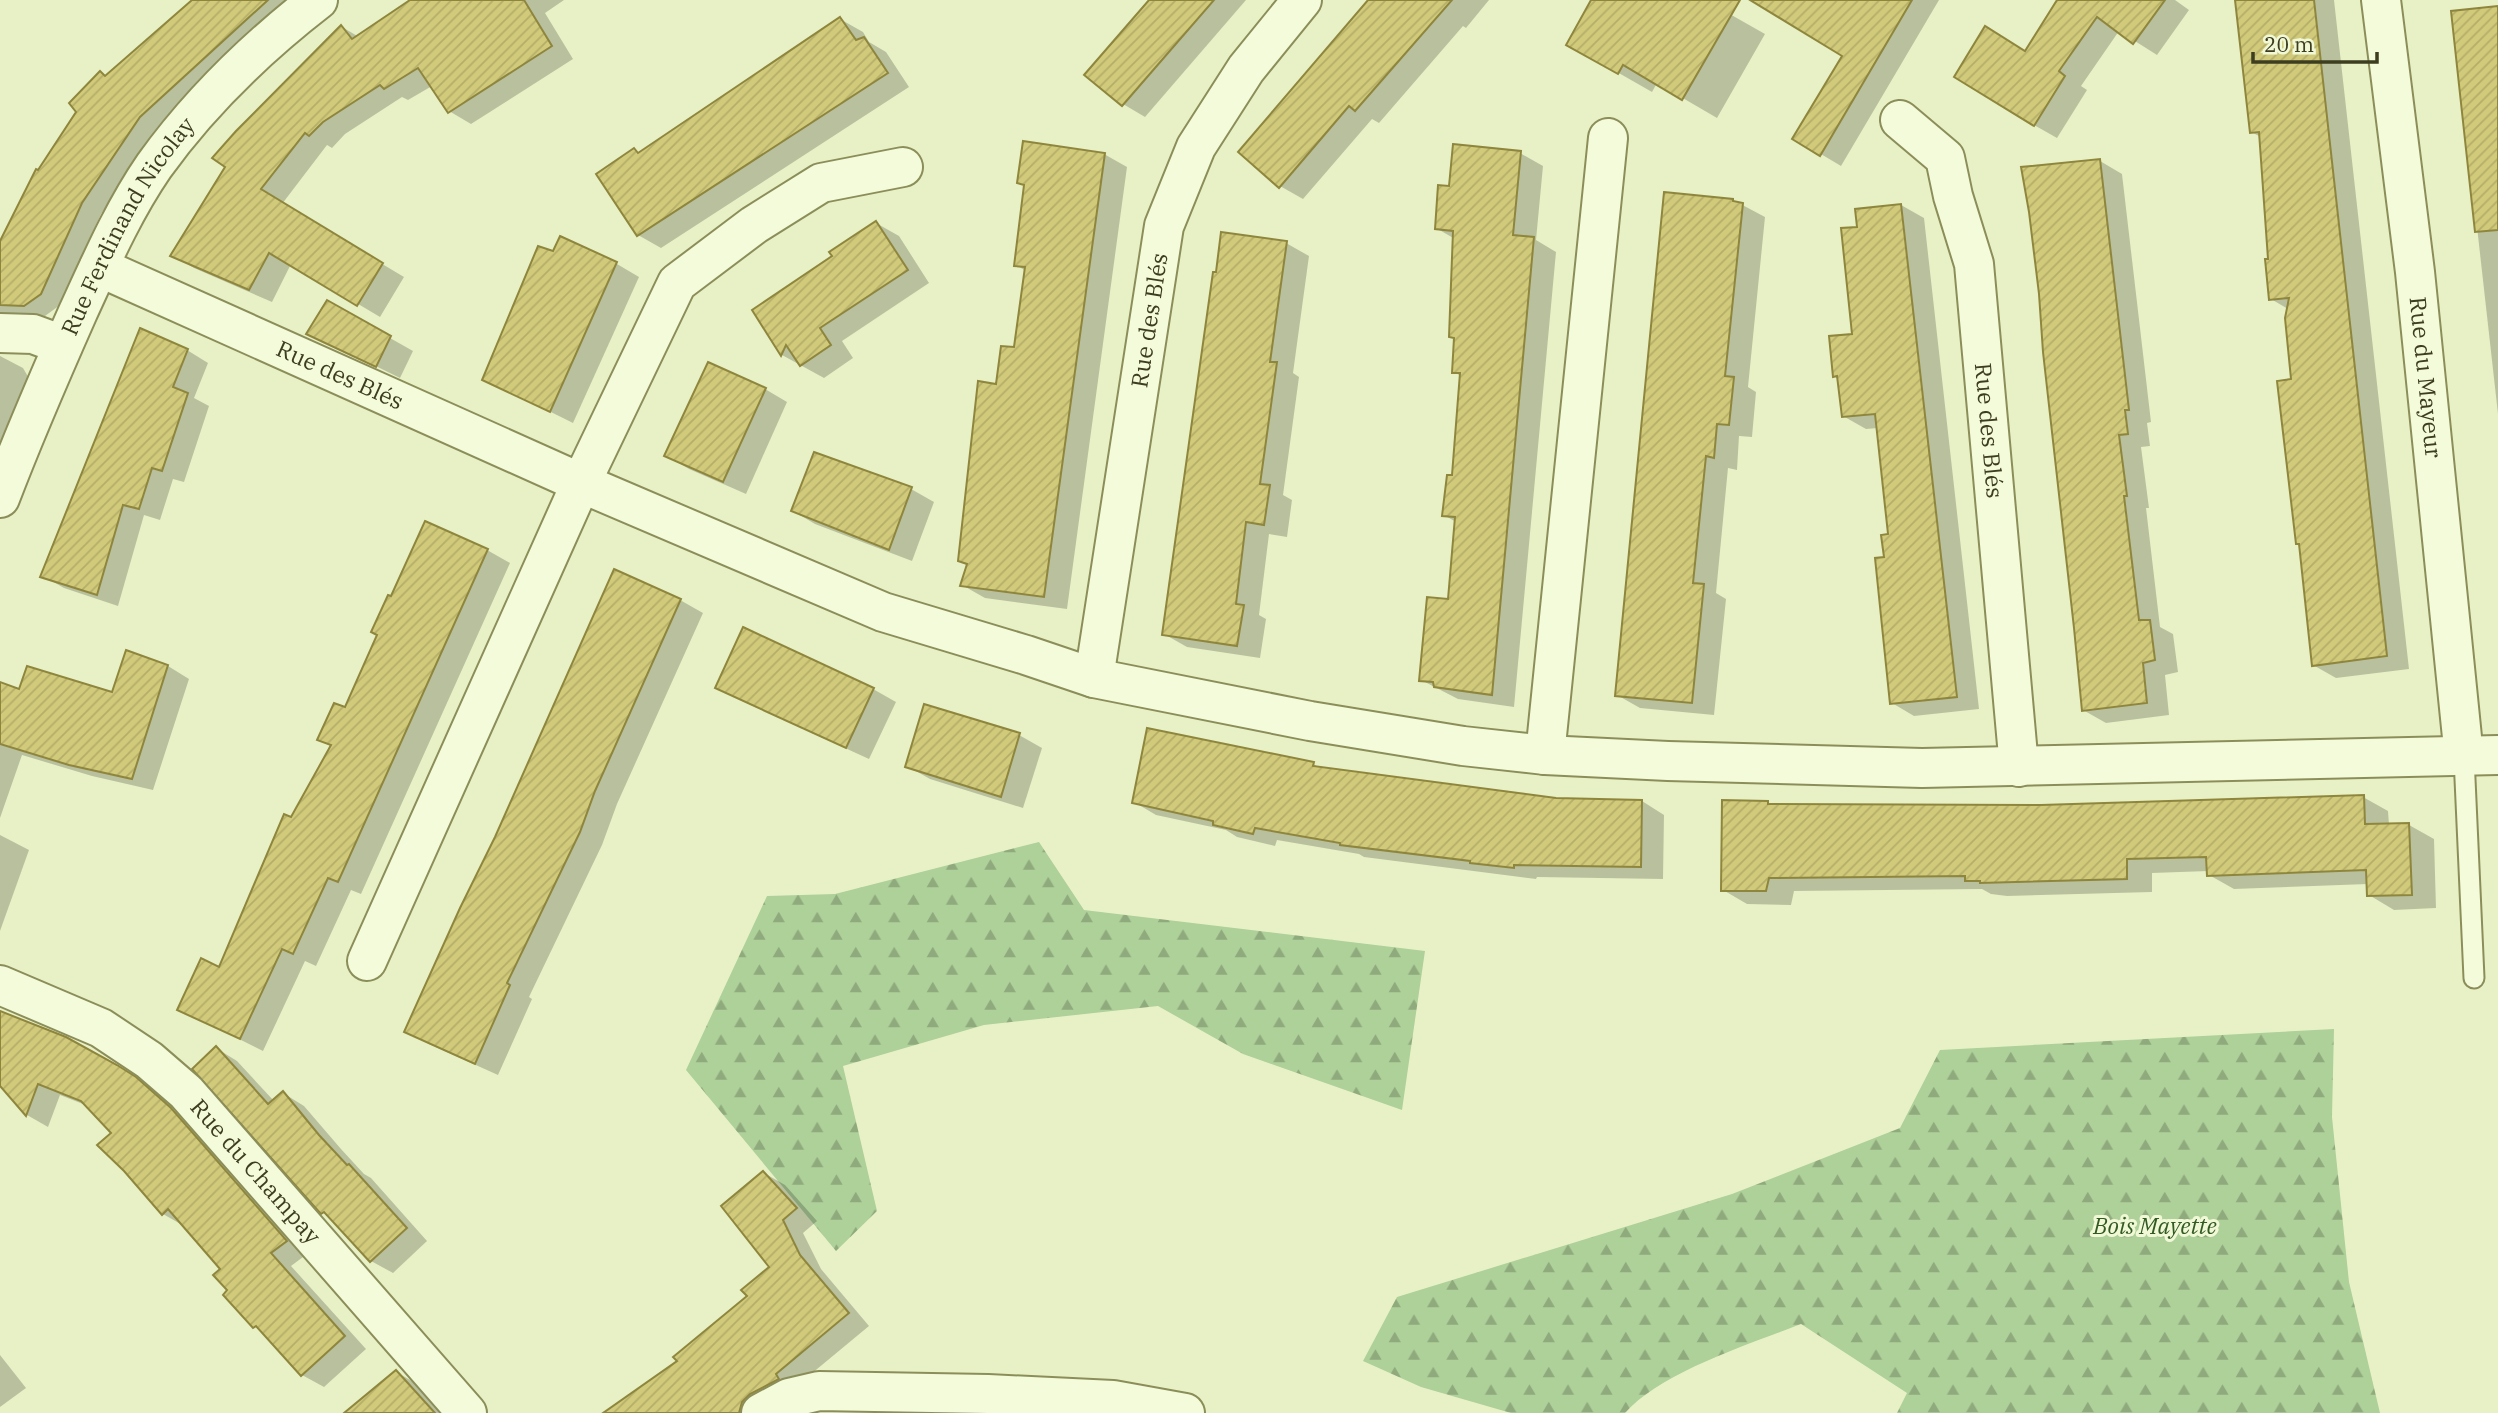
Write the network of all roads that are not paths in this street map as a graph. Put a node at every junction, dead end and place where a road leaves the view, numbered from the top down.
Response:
1 (318, 0) edge
2 (1302, 0) edge
3 (2381, 0) edge
4 (1900, 120) dead end
5 (1608, 138) dead end
6 (903, 167) dead end
7 (99, 267) junction
8 (0, 333) edge
9 (63, 345) junction
10 (581, 482) junction
11 (0, 498) edge
12 (1094, 678) junction
13 (1545, 755) junction
14 (2481, 756) edge
15 (2019, 767) junction
16 (367, 961) dead end
17 (2474, 978) dead end
18 (0, 985) edge
19 (467, 1413) edge
20 (761, 1413) edge
21 (1185, 1413) edge

1 - 7 street, Rue Ferdinand Nicolay
2 - 12 street, Rue des Blés
3 - 14 street, Rue du Mayeur
4 - 15 street, Rue des Blés
5 - 13 street
6 - 10 street
7 - 9 street, Rue Ferdinand Nicolay
7 - 10 street, Rue des Blés
8 - 9 street
9 - 11 street, Rue Ferdinand Nicolay
10 - 12 street, Rue des Blés
10 - 16 street
12 - 13 street, Rue des Blés
13 - 15 street, Rue des Blés
14 - 15 street, Rue des Blés
14 - 17 lane
18 - 19 street, Rue du Champay
20 - 21 street

